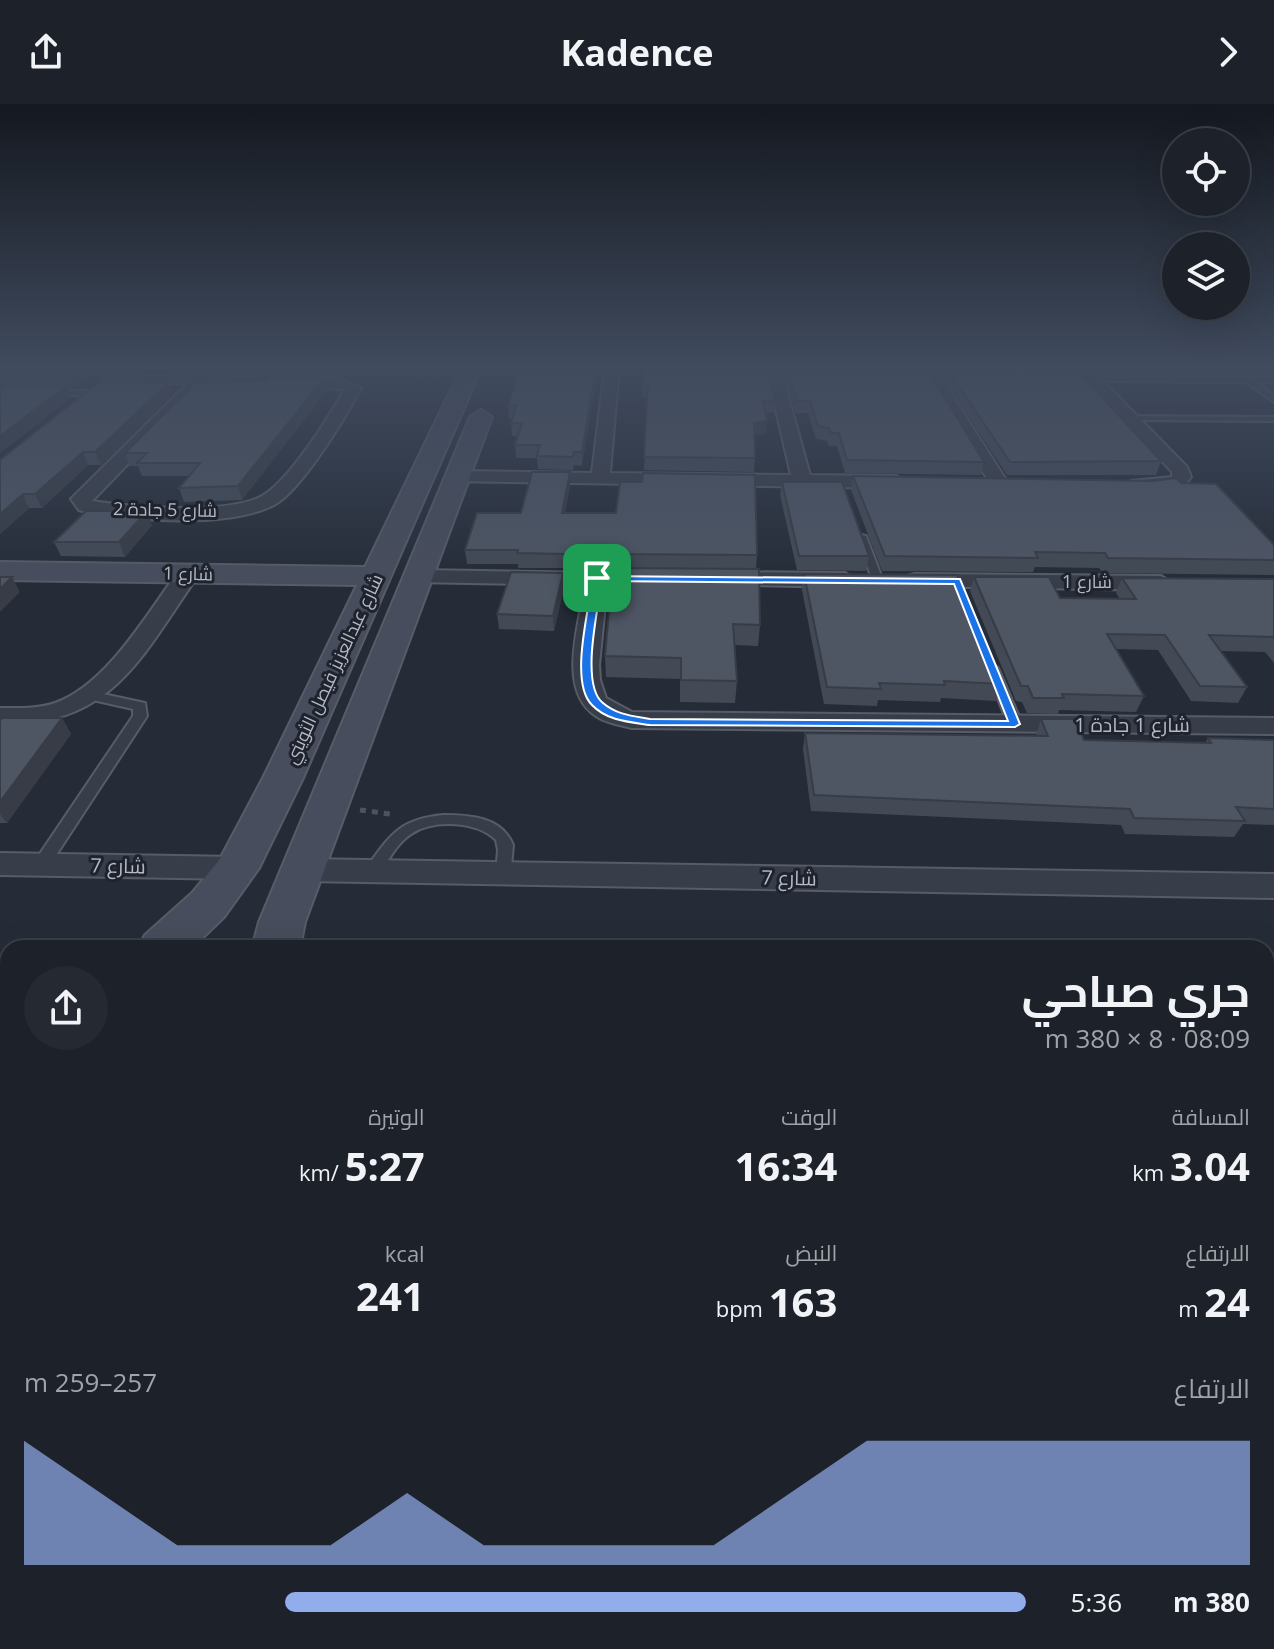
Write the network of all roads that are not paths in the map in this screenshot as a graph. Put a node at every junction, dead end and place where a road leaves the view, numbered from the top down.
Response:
1 (146, 439) edge
2 (318, 439) edge
3 (448, 439) edge
4 (464, 439) edge
5 (604, 439) edge
6 (791, 439) edge
7 (972, 439) edge
8 (1151, 439) edge
9 (456, 477) junction
10 (600, 479) junction
11 (802, 482) junction
12 (920, 483) edge
13 (999, 483) edge
14 (1118, 485) edge
15 (856, 524) edge
16 (0, 571) edge
17 (188, 574) junction
18 (376, 576) junction
19 (420, 577) junction
20 (597, 578) junction
21 (878, 581) junction
22 (1179, 583) edge
23 (986, 653) edge
24 (89, 695) junction
25 (0, 716) edge
26 (1015, 724) junction
27 (1274, 726) edge
28 (283, 778) junction
29 (336, 785) junction
30 (0, 864) edge
31 (41, 865) junction
32 (237, 868) junction
33 (304, 870) junction
34 (373, 871) junction
35 (504, 874) junction
36 (1274, 886) edge
37 (171, 940) edge
38 (278, 940) edge

1 - 2 street, شارع 5 جادة 2
3 - 18 street, شارع عبدالعزيز فيصل الثويني
4 - 9 street, شارع عبدالعزيز فيصل الثويني
5 - 10 street
6 - 11 street
7 - 13 street
8 - 14 street
9 - 10 street
9 - 19 street, شارع عبدالعزيز فيصل الثويني
10 - 11 street
11 - 12 street
15 - 21 lane
16 - 17 street, شارع 1
17 - 18 street, شارع 1
17 - 24 street
18 - 28 street, شارع عبدالعزيز فيصل الثويني
19 - 20 street, شارع 1
19 - 29 street, شارع عبدالعزيز فيصل الثويني
20 - 21 street, شارع 1
20 - 26 street, شارع 1 جادة 1
21 - 22 street, شارع 1
23 - 26 lane
24 - 25 street
24 - 31 lane
26 - 27 street, شارع 1 جادة 1
28 - 29 street
28 - 32 street, شارع عبدالعزيز فيصل الثويني
29 - 33 street, شارع عبدالعزيز فيصل الثويني
30 - 31 street, شارع 7
31 - 32 street, شارع 7
32 - 37 street, شارع عبدالعزيز فيصل الثويني
33 - 34 street, شارع 7
33 - 38 street, شارع عبدالعزيز فيصل الثويني
34 - 35 street, شارع 7
34 - 35 lane
35 - 36 street, شارع 7

